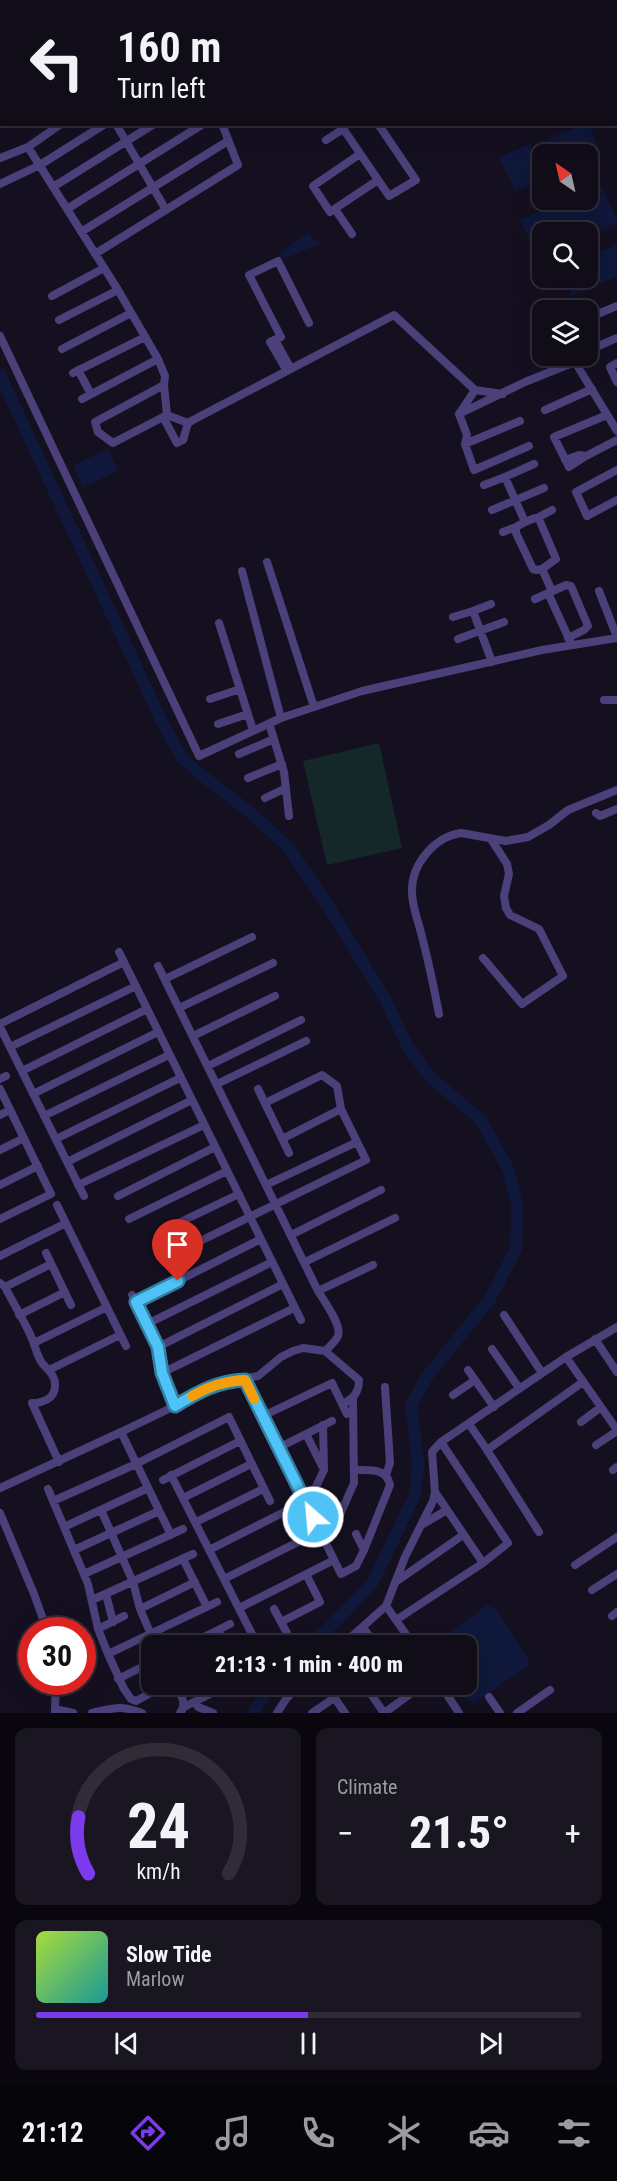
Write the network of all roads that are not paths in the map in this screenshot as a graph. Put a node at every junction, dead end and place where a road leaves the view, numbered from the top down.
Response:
1 (58, 126) edge
2 (102, 126) edge
3 (117, 126) edge
4 (151, 126) edge
5 (200, 126) edge
6 (223, 126) edge
7 (379, 126) edge
8 (342, 127) edge
9 (326, 140) dead end
10 (228, 141) junction
11 (127, 142) junction
12 (28, 147) junction
13 (360, 154) junction
14 (0, 158) edge
15 (140, 164) junction
16 (39, 165) junction
17 (378, 180) junction
18 (0, 184) edge
19 (53, 187) junction
20 (153, 187) junction
21 (67, 209) junction
22 (335, 209) junction
23 (166, 210) junction
24 (81, 232) junction
25 (352, 234) dead end
26 (95, 254) junction
27 (104, 268) junction
28 (118, 290) junction
29 (52, 296) dead end
30 (617, 306) edge
31 (131, 313) junction
32 (598, 314) edge
33 (59, 320) dead end
34 (309, 323) dead end
35 (0, 336) edge
36 (145, 337) junction
37 (617, 338) edge
38 (598, 347) edge
39 (62, 349) dead end
40 (158, 359) junction
41 (617, 363) edge
42 (565, 366) edge
43 (578, 366) edge
44 (289, 370) junction
45 (617, 382) edge
46 (164, 385) junction
47 (592, 389) junction
48 (475, 390) junction
49 (91, 394) junction
50 (503, 394) junction
51 (82, 399) dead end
52 (545, 410) dead end
53 (459, 414) junction
54 (607, 415) junction
55 (165, 417) junction
56 (520, 421) dead end
57 (188, 423) junction
58 (617, 431) edge
59 (617, 440) edge
60 (465, 444) junction
61 (529, 446) dead end
62 (112, 448) dead end
63 (534, 464) dead end
64 (617, 470) edge
65 (505, 477) junction
66 (484, 485) dead end
67 (544, 488) dead end
68 (515, 500) junction
69 (617, 500) edge
70 (492, 510) dead end
71 (552, 510) dead end
72 (537, 518) junction
73 (525, 522) junction
74 (516, 527) junction
75 (503, 532) dead end
76 (267, 562) dead end
77 (542, 569) junction
78 (242, 572) dead end
79 (600, 591) dead end
80 (550, 592) junction
81 (535, 599) dead end
82 (491, 604) dead end
83 (473, 611) junction
84 (453, 617) dead end
85 (504, 622) dead end
86 (219, 623) dead end
87 (481, 632) junction
88 (617, 638) edge
89 (458, 639) dead end
90 (570, 642) junction
91 (492, 662) junction
92 (240, 689) junction
93 (210, 699) dead end
94 (604, 700) dead end
95 (617, 700) edge
96 (314, 707) junction
97 (248, 714) junction
98 (281, 718) junction
99 (269, 723) junction
100 (218, 724) dead end
101 (253, 730) junction
102 (274, 739) junction
103 (239, 754) dead end
104 (282, 764) junction
105 (248, 778) dead end
106 (286, 788) junction
107 (617, 790) edge
108 (264, 798) dead end
109 (617, 809) edge
110 (596, 813) dead end
111 (288, 816) dead end
112 (491, 839) junction
113 (252, 937) dead end
114 (119, 952) dead end
115 (483, 958) dead end
116 (124, 962) junction
117 (273, 963) dead end
118 (158, 966) dead end
119 (165, 979) junction
120 (136, 986) junction
121 (275, 996) dead end
122 (179, 1008) junction
123 (147, 1010) junction
124 (440, 1014) dead end
125 (301, 1020) dead end
126 (0, 1026) edge
127 (158, 1032) junction
128 (193, 1036) junction
129 (306, 1041) dead end
130 (10, 1047) junction
131 (169, 1055) junction
132 (208, 1066) junction
133 (22, 1071) junction
134 (180, 1078) junction
135 (217, 1084) junction
136 (0, 1089) edge
137 (258, 1089) dead end
138 (33, 1094) junction
139 (192, 1100) junction
140 (265, 1102) junction
141 (341, 1109) junction
142 (10, 1110) junction
143 (0, 1115) edge
144 (44, 1116) junction
145 (204, 1125) junction
146 (24, 1138) junction
147 (56, 1139) junction
148 (282, 1139) junction
149 (357, 1142) junction
150 (215, 1147) junction
151 (0, 1150) edge
152 (289, 1153) dead end
153 (67, 1162) junction
154 (38, 1166) junction
155 (227, 1171) junction
156 (0, 1185) edge
157 (78, 1185) junction
158 (266, 1185) junction
159 (381, 1190) dead end
160 (238, 1194) junction
161 (84, 1196) dead end
162 (118, 1196) dead end
163 (275, 1204) junction
164 (57, 1205) dead end
165 (250, 1216) junction
166 (395, 1218) dead end
167 (0, 1219) edge
168 (129, 1219) dead end
169 (66, 1223) junction
170 (172, 1226) dead end
171 (291, 1235) junction
172 (261, 1239) junction
173 (184, 1249) dead end
174 (46, 1253) dead end
175 (0, 1256) edge
176 (272, 1262) junction
177 (304, 1262) junction
178 (51, 1264) junction
179 (373, 1265) dead end
180 (283, 1284) junction
181 (2, 1285) edge
182 (318, 1291) junction
183 (65, 1292) junction
184 (71, 1305) dead end
185 (107, 1307) junction
186 (294, 1308) junction
187 (19, 1315) junction
188 (504, 1315) dead end
189 (301, 1320) dead end
190 (147, 1324) junction
191 (617, 1327) edge
192 (120, 1335) junction
193 (595, 1339) junction
194 (34, 1343) junction
195 (126, 1346) dead end
196 (158, 1347) junction
197 (492, 1349) dead end
198 (325, 1352) junction
199 (566, 1357) junction
200 (49, 1370) junction
201 (468, 1370) dead end
202 (542, 1372) junction
203 (617, 1372) edge
204 (162, 1373) junction
205 (245, 1380) junction
206 (475, 1380) junction
207 (583, 1382) junction
208 (385, 1387) dead end
209 (519, 1388) junction
210 (453, 1395) dead end
211 (353, 1399) junction
212 (342, 1404) junction
213 (175, 1406) junction
214 (494, 1407) junction
215 (601, 1407) junction
216 (347, 1414) dead end
217 (263, 1416) junction
218 (332, 1421) dead end
219 (581, 1422) dead end
220 (469, 1424) junction
221 (323, 1425) junction
222 (617, 1431) edge
223 (121, 1432) junction
224 (306, 1434) junction
225 (240, 1441) junction
226 (441, 1442) junction
227 (596, 1445) dead end
228 (278, 1448) junction
229 (487, 1450) junction
230 (59, 1461) junction
231 (136, 1464) junction
232 (251, 1464) junction
233 (324, 1470) junction
234 (356, 1470) junction
235 (171, 1475) junction
236 (386, 1475) junction
237 (163, 1480) dead end
238 (0, 1488) edge
239 (148, 1488) junction
240 (48, 1489) dead end
241 (263, 1489) junction
242 (435, 1492) junction
243 (183, 1498) junction
244 (53, 1501) junction
245 (270, 1502) dead end
246 (306, 1503) junction
247 (101, 1510) junction
248 (447, 1510) junction
249 (159, 1511) junction
250 (0, 1513) edge
251 (196, 1522) junction
252 (423, 1524) junction
253 (64, 1527) junction
254 (183, 1529) dead end
255 (320, 1531) junction
256 (539, 1532) dead end
257 (111, 1533) junction
258 (356, 1534) dead end
259 (171, 1535) junction
260 (463, 1535) junction
261 (617, 1537) edge
262 (74, 1550) junction
263 (209, 1550) junction
264 (364, 1550) junction
265 (193, 1554) dead end
266 (123, 1557) junction
267 (183, 1558) junction
268 (334, 1560) junction
269 (483, 1563) junction
270 (575, 1565) dead end
271 (84, 1574) junction
272 (306, 1574) junction
273 (617, 1574) edge
274 (224, 1579) junction
275 (397, 1581) junction
276 (133, 1582) junction
277 (195, 1582) junction
278 (592, 1590) dead end
279 (106, 1594) junction
280 (92, 1600) junction
281 (217, 1602) dead end
282 (386, 1606) junction
283 (207, 1607) junction
284 (239, 1608) junction
285 (140, 1609) junction
286 (274, 1609) dead end
287 (124, 1616) dead end
288 (42, 1617) edge
289 (396, 1620) junction
290 (113, 1622) junction
291 (281, 1622) junction
292 (230, 1624) dead end
293 (363, 1627) junction
294 (98, 1629) junction
295 (218, 1630) junction
296 (150, 1634) junction
297 (208, 1635) edge
298 (220, 1635) edge
299 (252, 1635) edge
300 (288, 1635) edge
301 (354, 1635) edge
302 (368, 1635) edge
303 (406, 1635) edge
304 (108, 1654) junction
305 (141, 1667) edge
306 (118, 1678) junction
307 (550, 1690) dead end
308 (56, 1695) edge
309 (147, 1695) edge
310 (178, 1695) edge
311 (207, 1695) edge
312 (290, 1695) edge
313 (332, 1695) edge
314 (372, 1695) edge
315 (409, 1695) edge
316 (447, 1695) edge
317 (489, 1697) dead end
318 (334, 1698) junction
319 (195, 1701) junction
320 (182, 1710) edge
321 (55, 1711) edge
322 (73, 1713) edge
323 (92, 1713) edge
324 (140, 1713) edge
325 (213, 1713) edge
326 (277, 1713) edge
327 (312, 1713) edge
328 (345, 1713) edge
329 (384, 1713) edge
330 (459, 1713) edge
331 (500, 1713) edge
332 (516, 1713) edge

1 - 12 street
2 - 16 street
3 - 11 street
4 - 11 street
5 - 15 street
6 - 10 street
7 - 17 street
8 - 9 street
8 - 13 street
10 - 20 street
10 - 23 street
11 - 15 street
11 - 19 street
12 - 14 street
12 - 16 street
13 - 17 street
13 - 22 street
15 - 20 street
15 - 21 street
16 - 18 street
16 - 19 street
17 - 22 street
19 - 21 street
20 - 23 street
20 - 24 street
21 - 24 street
22 - 25 street
23 - 26 street
24 - 26 street
26 - 27 street
27 - 28 street
27 - 29 street
28 - 31 street
28 - 33 street
30 - 32 street
31 - 36 street
31 - 39 street
34 - 44 street
35 - 101 street
36 - 40 street
36 - 49 street
37 - 38 street
40 - 46 street
40 - 49 street
41 - 45 street
42 - 50 street
43 - 47 street
44 - 48 street
44 - 57 street
46 - 55 street
46 - 55 street
47 - 52 street
47 - 54 street
48 - 50 street
48 - 53 street
49 - 51 street
50 - 53 street
53 - 60 street
54 - 58 street
54 - 59 street
55 - 57 street
55 - 57 street
55 - 62 street
56 - 60 street
60 - 61 street
63 - 65 street
64 - 69 street
65 - 66 street
65 - 68 street
67 - 68 street
68 - 70 street
68 - 73 street
71 - 72 street
72 - 73 street
72 - 77 street
73 - 74 street
74 - 75 street
74 - 77 street
76 - 96 street
77 - 80 street
78 - 98 street
79 - 88 street
80 - 81 street
80 - 90 street
80 - 90 street
82 - 83 street
83 - 84 street
83 - 87 street
85 - 87 street
86 - 92 street
87 - 89 street
87 - 91 street
88 - 90 street
90 - 91 street
91 - 96 street
92 - 93 street
92 - 97 street
94 - 95 street
96 - 98 street
97 - 100 street
97 - 101 street
98 - 99 street
99 - 101 street
99 - 102 street
102 - 103 street
102 - 104 street
104 - 105 street
104 - 106 street
106 - 108 street
106 - 111 street
107 - 112 street
109 - 110 street
112 - 115 street
112 - 124 street
113 - 119 street
114 - 116 street
116 - 120 street
116 - 126 street
117 - 122 street
118 - 119 street
119 - 122 street
120 - 123 street
120 - 130 street
121 - 128 street
122 - 128 street
123 - 127 street
123 - 133 street
125 - 132 street
126 - 130 street
127 - 131 street
127 - 138 street
128 - 132 street
129 - 135 street
130 - 133 street
131 - 134 street
131 - 144 street
132 - 135 street
133 - 138 street
134 - 139 street
134 - 147 street
135 - 158 street
136 - 142 street
137 - 140 street
138 - 144 street
139 - 145 street
139 - 153 street
140 - 141 street
140 - 148 street
141 - 148 street
141 - 149 street
142 - 143 street
142 - 146 street
144 - 147 street
145 - 150 street
145 - 157 street
146 - 151 street
146 - 154 street
147 - 153 street
148 - 152 street
149 - 158 street
149 - 163 street
150 - 155 street
150 - 162 street
153 - 157 street
154 - 156 street
154 - 167 street
155 - 160 street
155 - 168 street
157 - 161 street
158 - 163 street
159 - 171 street
160 - 165 street
160 - 170 street
163 - 165 street
163 - 171 street
164 - 169 street
165 - 172 street
165 - 173 street
166 - 177 street
169 - 175 street
169 - 185 street
171 - 177 street
172 - 176 street
172 - 190 street
174 - 178 street
176 - 180 street
176 - 190 street
177 - 182 street
178 - 181 street
178 - 183 street
179 - 182 street
180 - 186 street
180 - 196 street
181 - 187 street
182 - 198 street
183 - 184 street
183 - 187 street
185 - 192 street
185 - 194 street
186 - 189 street
186 - 204 street
187 - 194 street
188 - 202 street
190 - 196 street
191 - 193 street
192 - 195 street
192 - 200 street
193 - 199 street
193 - 203 street
194 - 200 street
196 - 204 street
197 - 209 street
198 - 205 street
198 - 211 street
199 - 202 street
199 - 207 street
200 - 230 street
201 - 206 street
202 - 209 street
204 - 213 street
205 - 213 street
205 - 217 street
206 - 210 street
206 - 214 street
207 - 215 street
207 - 229 street
208 - 236 street
209 - 214 street
211 - 212 street
211 - 234 street
212 - 216 street
212 - 217 street
213 - 223 street
214 - 220 street
215 - 219 street
215 - 222 street
217 - 228 street
218 - 221 street
220 - 226 street
220 - 229 street
221 - 224 street
221 - 233 street
222 - 227 street
223 - 230 street
223 - 231 street
224 - 228 street
224 - 233 street
225 - 231 street
225 - 232 street
225 - 235 street
226 - 242 street
226 - 269 street
228 - 246 street
229 - 256 street
230 - 238 street
231 - 239 street
231 - 244 street
232 - 241 street
232 - 243 street
233 - 246 street
234 - 236 street
234 - 255 street
235 - 237 street
235 - 243 street
236 - 264 street
239 - 247 street
239 - 249 street
240 - 244 street
241 - 245 street
241 - 251 street
242 - 248 street
242 - 252 street
243 - 251 street
244 - 253 street
246 - 255 street
246 - 263 street
247 - 253 street
247 - 257 street
248 - 252 street
248 - 260 street
249 - 257 street
249 - 259 street
250 - 288 street
251 - 263 street
252 - 275 street
253 - 262 street
254 - 259 street
255 - 268 street
255 - 274 street
257 - 262 street
257 - 266 street
258 - 264 street
259 - 266 street
260 - 269 street
260 - 275 street
261 - 270 street
262 - 271 street
263 - 274 street
264 - 268 street
265 - 267 street
266 - 271 street
266 - 276 street
267 - 276 street
267 - 277 street
268 - 272 street
269 - 289 street
271 - 280 street
272 - 284 street
272 - 291 street
273 - 278 street
274 - 284 street
275 - 282 street
276 - 279 street
276 - 285 street
277 - 283 street
277 - 285 street
279 - 280 street
279 - 290 street
280 - 294 street
281 - 283 street
282 - 289 street
282 - 293 street
283 - 296 street
284 - 299 street
285 - 296 street
286 - 291 street
287 - 290 street
289 - 303 street
290 - 294 street
291 - 300 street
292 - 295 street
293 - 301 street
293 - 302 street
294 - 304 street
295 - 297 street
295 - 298 street
296 - 304 street
304 - 306 street
305 - 306 street
306 - 309 street
307 - 332 street
308 - 321 street
310 - 320 street
311 - 319 street
312 - 326 street
313 - 318 street
314 - 329 street
315 - 329 street
316 - 330 street
317 - 331 street
318 - 327 street
318 - 328 street
319 - 320 street
319 - 325 street
321 - 322 street
323 - 324 street

